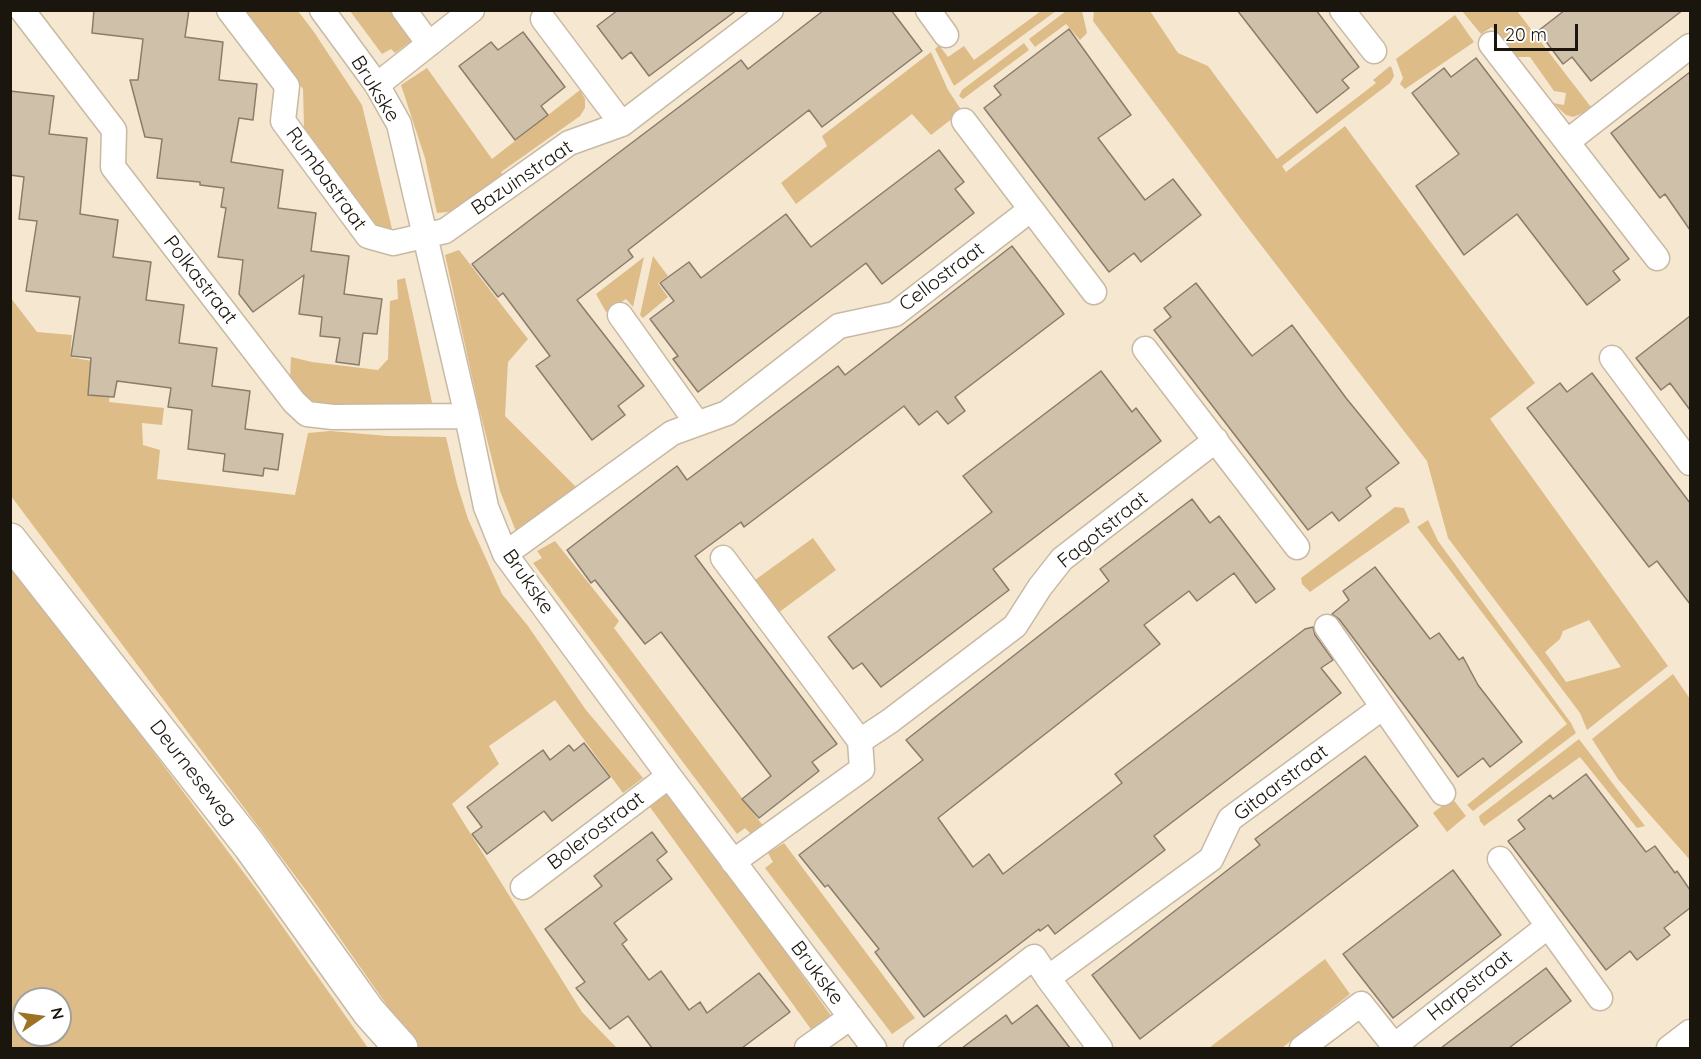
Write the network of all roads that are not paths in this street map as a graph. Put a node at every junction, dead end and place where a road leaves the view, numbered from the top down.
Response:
1 (22, 10) edge
2 (229, 10) edge
3 (322, 10) edge
4 (404, 10) edge
5 (472, 10) edge
6 (771, 10) edge
7 (928, 10) edge
8 (1342, 10) edge
9 (543, 19) dead end
10 (946, 35) dead end
11 (429, 44) junction
12 (1491, 44) dead end
13 (1690, 46) edge
14 (1374, 51) dead end
15 (377, 85) junction
16 (964, 121) dead end
17 (622, 124) junction
18 (1567, 142) junction
19 (1030, 210) junction
20 (425, 236) junction
21 (1657, 258) dead end
22 (1094, 292) dead end
23 (620, 315) dead end
24 (1145, 349) dead end
25 (1612, 357) dead end
26 (467, 416) junction
27 (697, 423) junction
28 (1216, 440) junction
29 (1689, 457) edge
30 (10, 540) edge
31 (1297, 547) dead end
32 (506, 554) junction
33 (723, 558) dead end
34 (1327, 627) dead end
35 (1383, 707) junction
36 (860, 741) junction
37 (669, 776) junction
38 (1443, 793) dead end
39 (1500, 859) dead end
40 (733, 862) junction
41 (523, 886) dead end
42 (1547, 927) junction
43 (1048, 978) junction
44 (1600, 998) dead end
45 (369, 1012) junction
46 (851, 1017) junction
47 (1690, 1032) edge
48 (1395, 1047) edge
49 (387, 1048) edge
50 (401, 1048) edge
51 (807, 1048) edge
52 (874, 1048) edge
53 (916, 1048) edge
54 (1100, 1048) edge
55 (1302, 1048) edge
56 (1669, 1048) edge

1 - 26 street, Polkastraat
2 - 20 street, Rumbastraat
3 - 15 street, Brukske
4 - 11 street
5 - 11 street
6 - 17 street, Bazuinstraat
7 - 10 street
8 - 14 street
9 - 17 street
11 - 15 street
12 - 18 street
13 - 18 street
15 - 20 street, Brukske
16 - 19 street
17 - 20 street, Bazuinstraat
18 - 21 street
19 - 22 street
19 - 27 street, Cellostraat
20 - 26 street, Brukske
23 - 27 street
24 - 28 street
25 - 29 street
26 - 32 street, Brukske
27 - 32 street, Cellostraat
28 - 31 street
28 - 36 street, Fagotstraat
30 - 45 main road, Deurneseweg
32 - 37 street, Brukske
33 - 36 street
34 - 35 street
35 - 38 street
35 - 43 street, Gitaarstraat
36 - 40 street
37 - 40 street, Brukske
37 - 41 street, Bolerostraat
39 - 42 street
40 - 46 street, Brukske
42 - 44 street
42 - 48 street, Harpstraat
43 - 53 street
43 - 54 street
45 - 49 main road, Deurneseweg
45 - 50 main road, Deurneseweg
46 - 51 street
46 - 52 street, Brukske
47 - 56 street
48 - 55 street, Harpstraat

